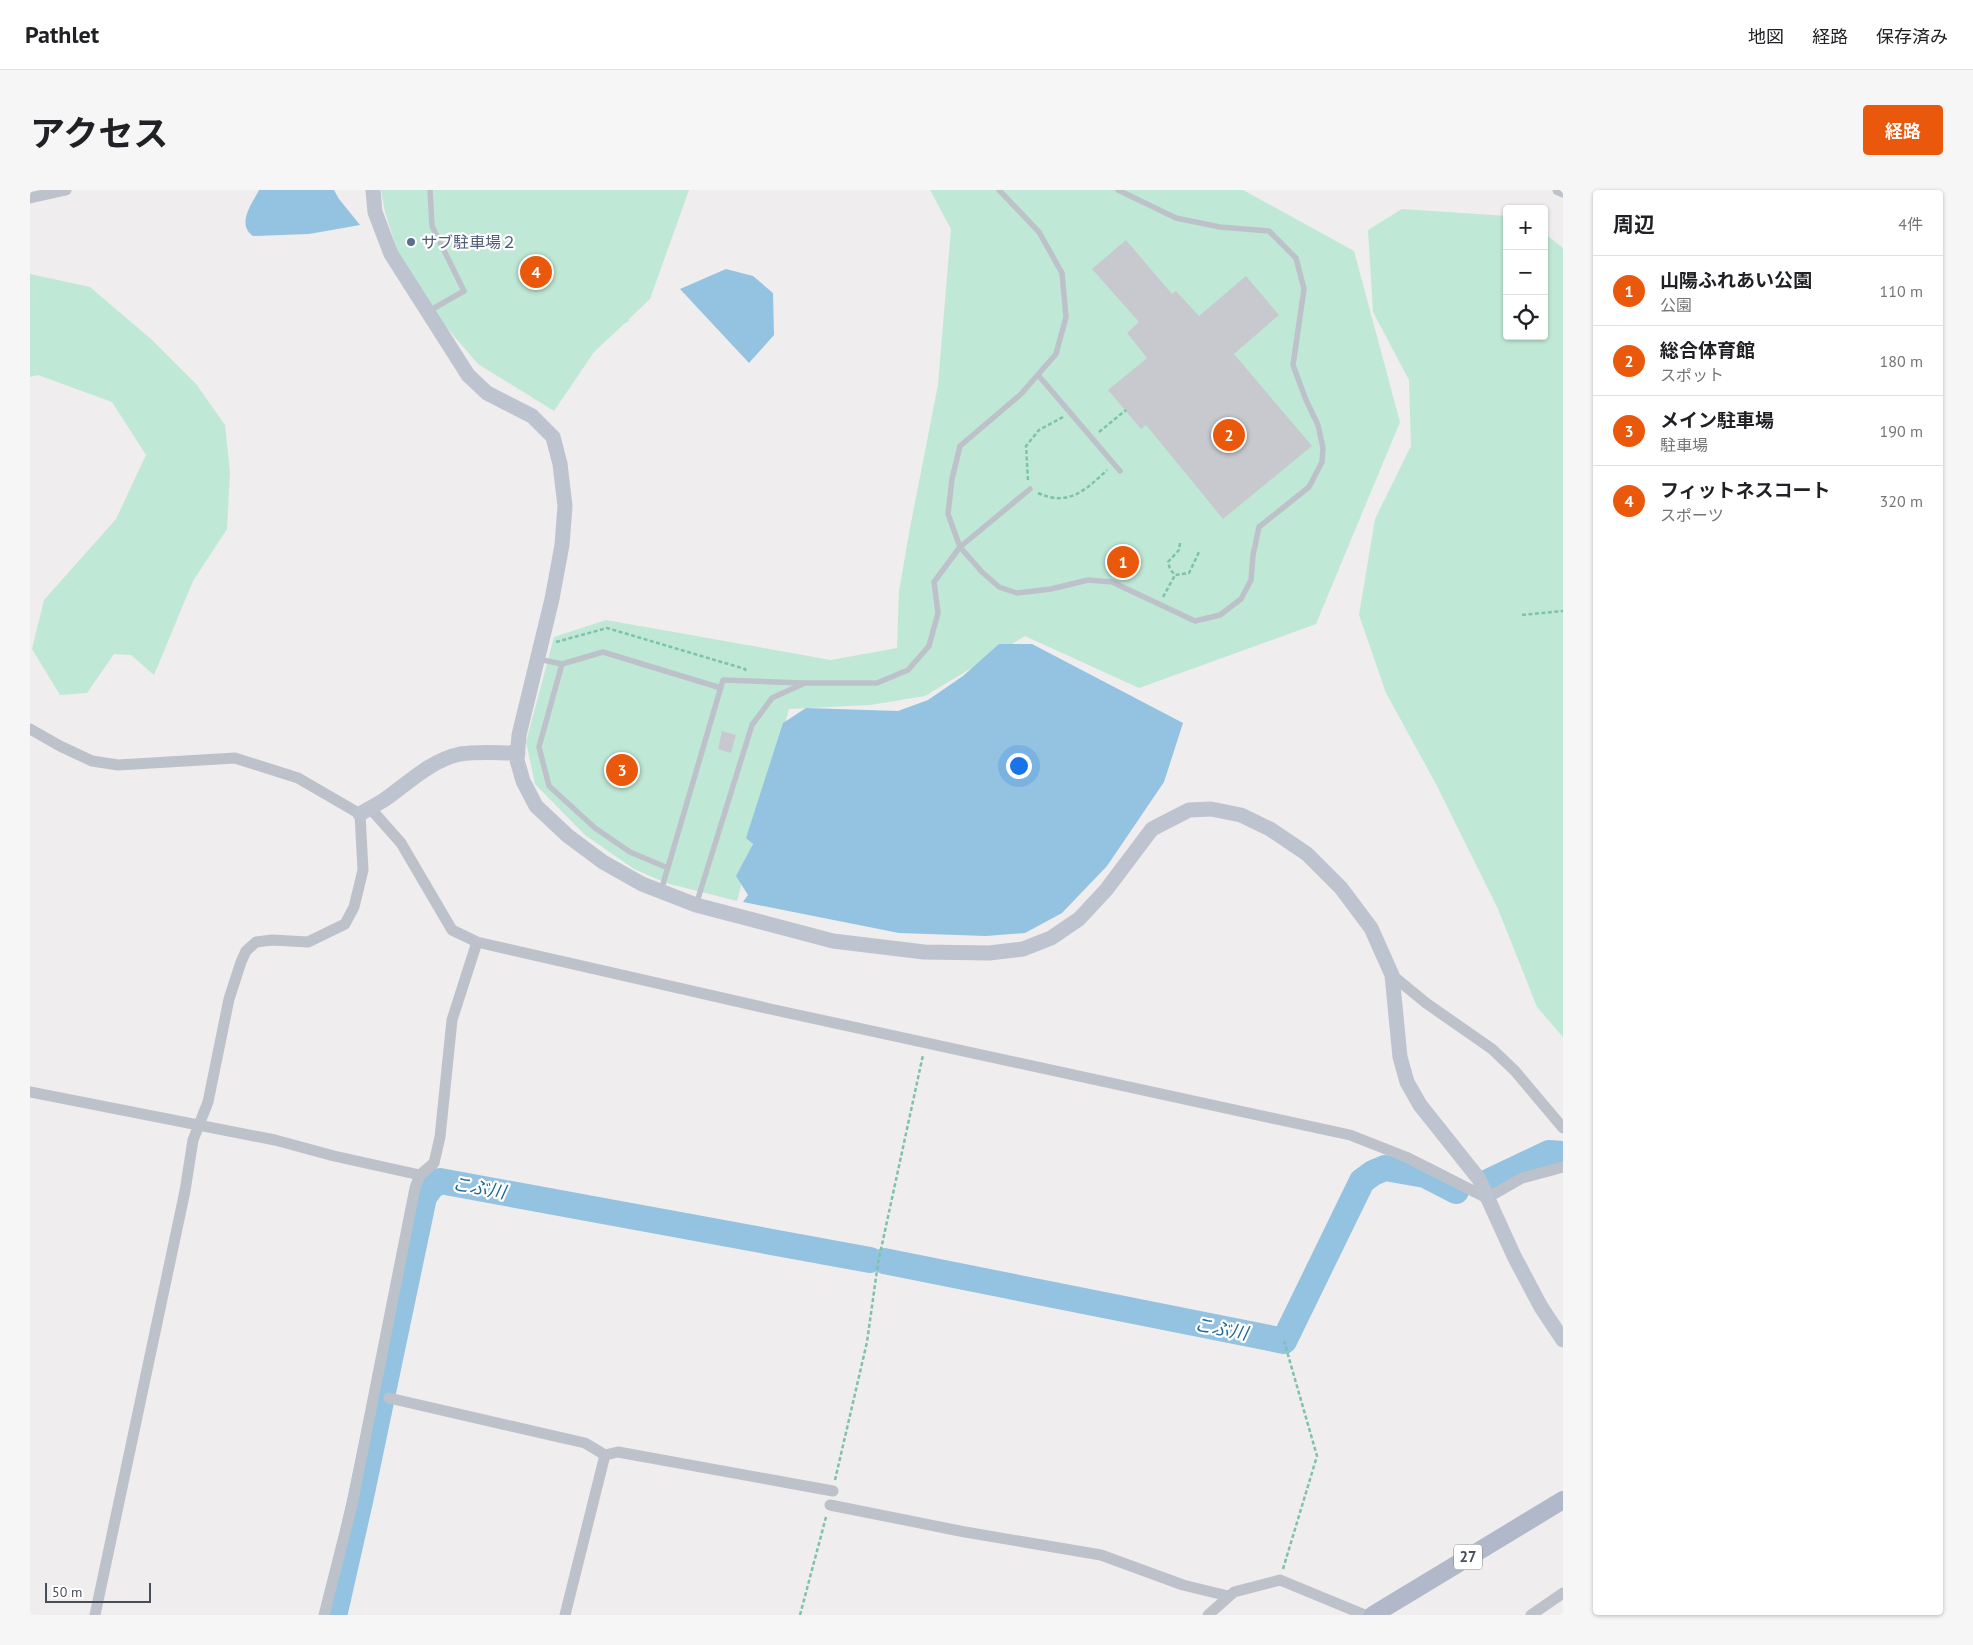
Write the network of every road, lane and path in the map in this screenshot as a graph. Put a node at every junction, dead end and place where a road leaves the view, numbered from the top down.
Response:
1 (66, 190) edge
2 (372, 190) edge
3 (430, 190) edge
4 (999, 190) edge
5 (1118, 190) edge
6 (1558, 190) edge
7 (1563, 192) edge
8 (30, 198) edge
9 (427, 312) junction
10 (1038, 375) junction
11 (1126, 410) dead end
12 (1070, 412) junction
13 (1092, 438) junction
14 (1114, 464) junction
15 (1120, 471) dead end
16 (1030, 489) junction
17 (1180, 543) dead end
18 (960, 547) junction
19 (1199, 552) dead end
20 (1175, 575) junction
21 (1162, 599) dead end
22 (1563, 611) edge
23 (1522, 615) dead end
24 (542, 640) junction
25 (538, 659) junction
26 (562, 664) junction
27 (750, 681) junction
28 (805, 683) junction
29 (721, 688) junction
30 (30, 728) edge
31 (518, 753) junction
32 (365, 811) junction
33 (668, 868) junction
34 (661, 891) junction
35 (696, 905) junction
36 (477, 942) junction
37 (1392, 975) junction
38 (926, 1043) junction
39 (30, 1092) edge
40 (200, 1124) junction
41 (1563, 1128) edge
42 (1563, 1168) edge
43 (420, 1174) junction
44 (1486, 1198) junction
45 (1563, 1340) edge
46 (1284, 1341) dead end
47 (389, 1398) dead end
48 (605, 1455) junction
49 (833, 1491) joint
50 (1563, 1500) edge
51 (830, 1504) joint
52 (1280, 1580) junction
53 (1563, 1593) edge
54 (1228, 1596) junction
55 (96, 1615) edge
56 (324, 1615) edge
57 (565, 1615) edge
58 (800, 1615) edge
59 (1208, 1615) edge
60 (1365, 1615) edge
61 (1373, 1615) edge
62 (1531, 1615) edge

1 - 8 street
2 - 9 street
3 - 9 lane
4 - 10 lane
5 - 18 lane
6 - 7 street
9 - 24 street
10 - 12 lane
10 - 18 lane
11 - 13 path
12 - 13 lane
12 - 16 path
13 - 14 lane
14 - 15 lane
14 - 16 path
16 - 18 lane
17 - 20 path
18 - 28 lane
19 - 20 path
20 - 21 path
22 - 23 path
24 - 25 street
24 - 27 path
25 - 26 lane
25 - 31 street
26 - 29 lane
26 - 33 lane
27 - 28 lane
27 - 29 lane
28 - 35 lane
29 - 33 lane
30 - 32 street
31 - 32 street
31 - 34 street
32 - 36 street
32 - 40 street
33 - 34 lane
34 - 35 street
35 - 37 street
36 - 38 street
36 - 43 street
37 - 41 street
37 - 44 street
38 - 44 street
38 - 49 path
39 - 40 street
40 - 43 street
40 - 55 street
42 - 44 street
43 - 56 street
44 - 45 street
46 - 52 path
47 - 48 street
48 - 49 street
48 - 57 street
50 - 61 main road, 27
51 - 54 street
51 - 58 path
52 - 54 street
52 - 60 street
53 - 62 street
54 - 59 street

